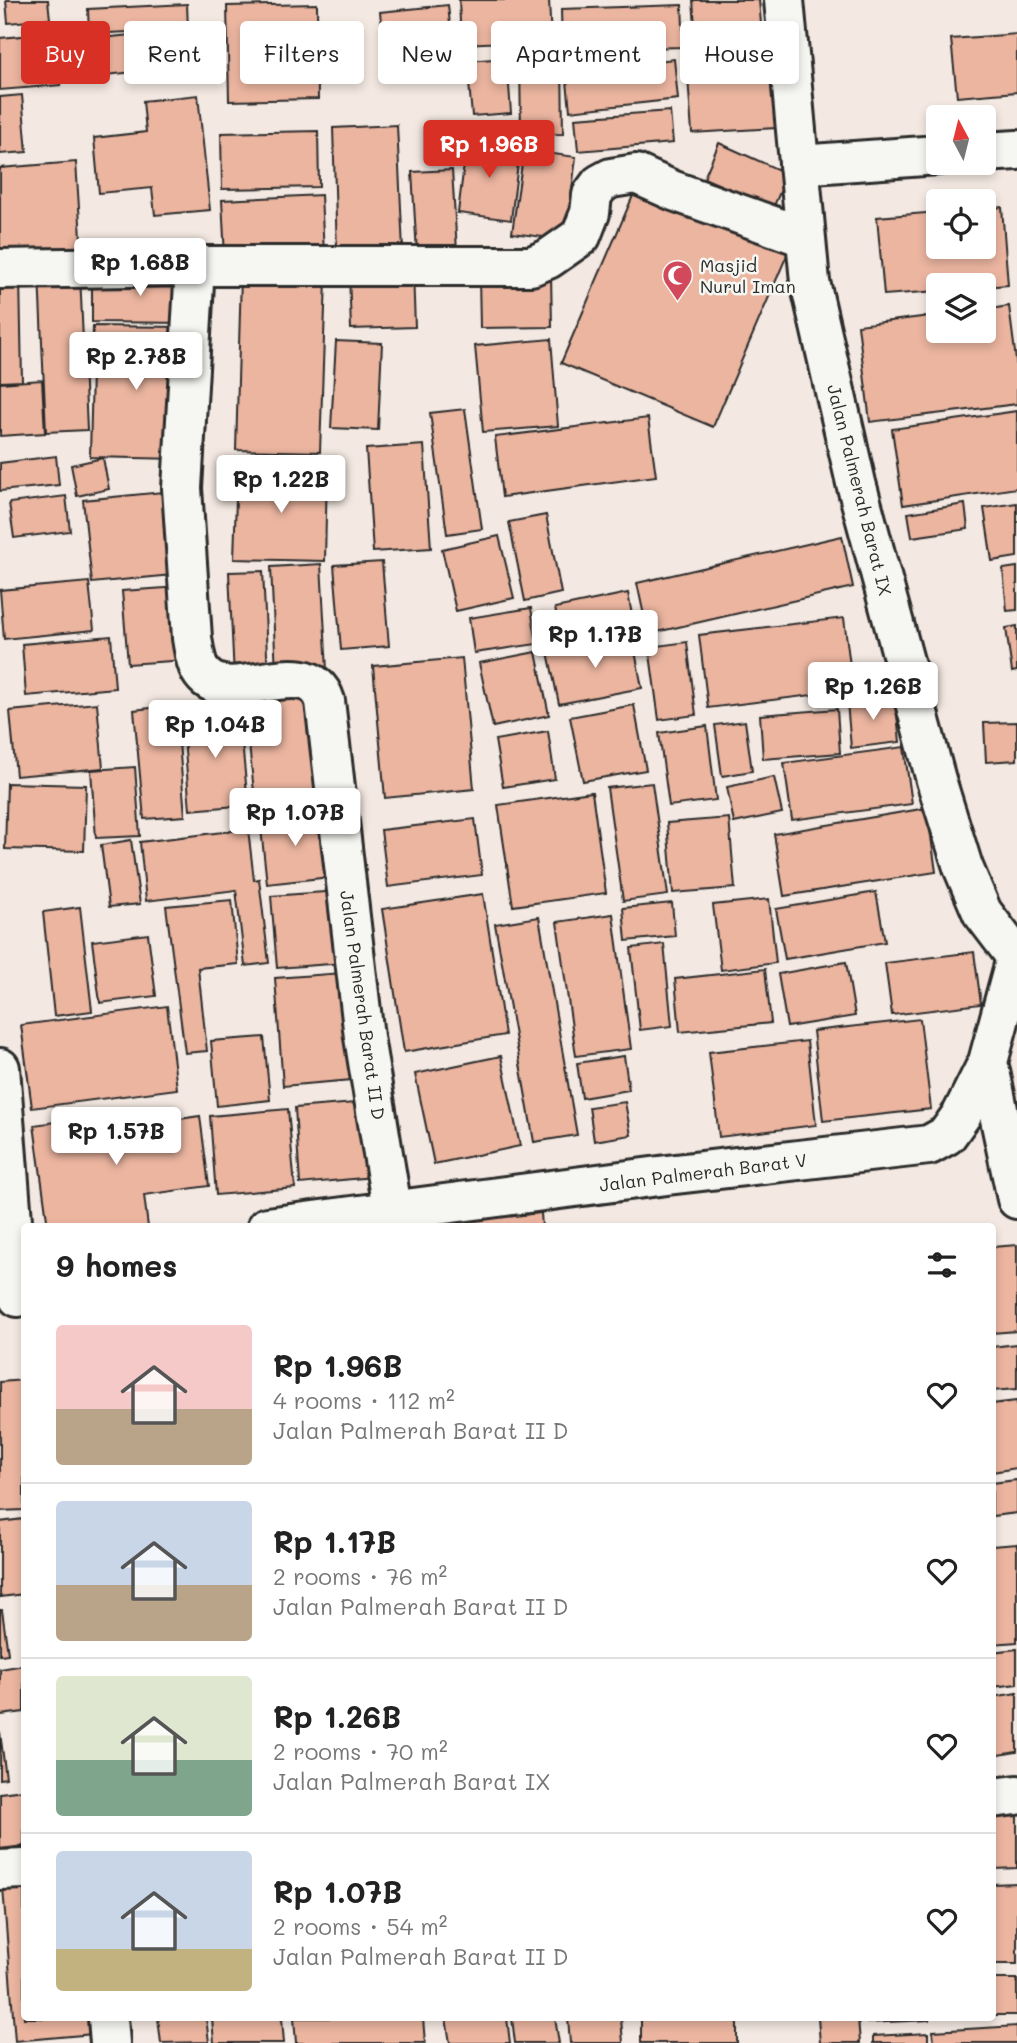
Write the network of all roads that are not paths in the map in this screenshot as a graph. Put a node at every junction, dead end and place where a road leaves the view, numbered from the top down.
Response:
1 (784, 0) edge
2 (1017, 150) edge
3 (996, 151) edge
4 (926, 156) edge
5 (799, 164) junction
6 (804, 237) junction
7 (195, 266) junction
8 (0, 269) edge
9 (1016, 958) edge
10 (988, 1062) junction
11 (0, 1068) edge
12 (1017, 1199) edge
13 (394, 1219) edge
14 (330, 1223) edge
15 (14, 1298) edge
16 (1017, 1795) edge
17 (996, 1798) edge
18 (21, 1869) edge
19 (0, 1870) edge
20 (108, 2021) edge
21 (110, 2043) edge

1 - 5 street, Jalan Palmerah Barat IX
2 - 3 street
4 - 5 street
5 - 6 street, Jalan Palmerah Barat IX
6 - 7 street
6 - 9 street, Jalan Palmerah Barat IX
7 - 8 street
7 - 13 street, Jalan Palmerah Barat II D
9 - 10 street, Jalan Palmerah Barat V
10 - 12 street
10 - 13 street, Jalan Palmerah Barat V
11 - 15 street
13 - 14 street, Jalan Palmerah Barat V
16 - 17 street
18 - 19 street
20 - 21 street

